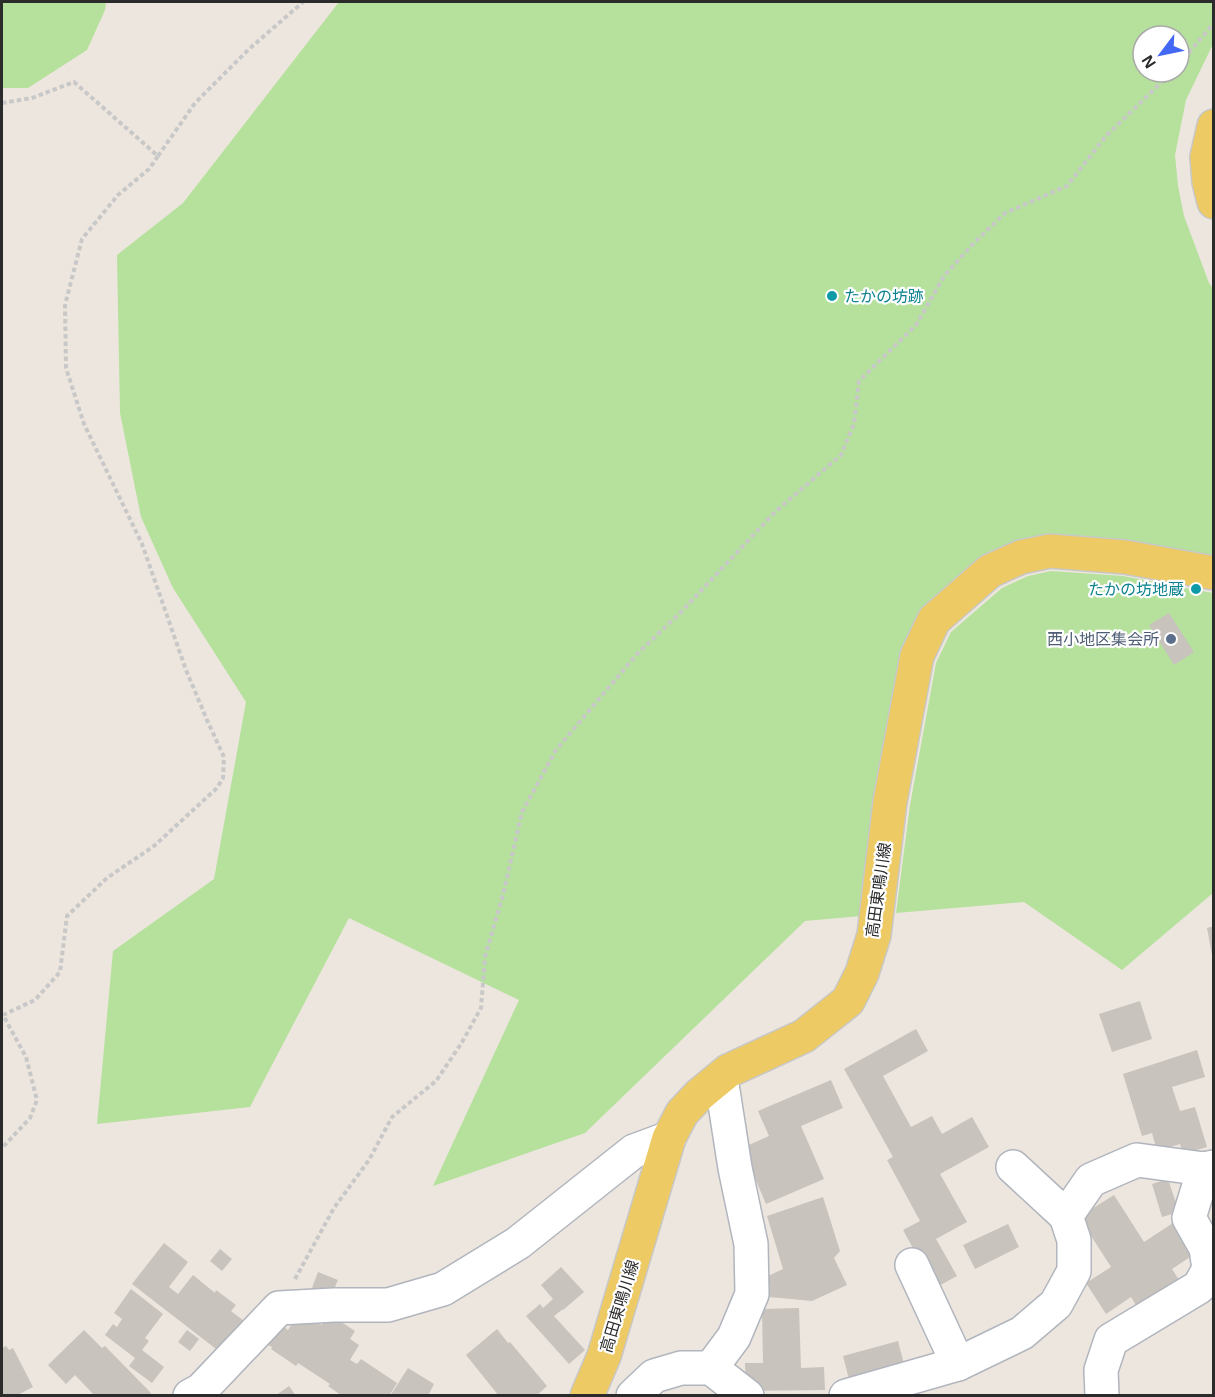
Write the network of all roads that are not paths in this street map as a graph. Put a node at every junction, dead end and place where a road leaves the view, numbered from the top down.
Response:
1 (1214, 126) edge
2 (1214, 202) edge
3 (1214, 573) edge
4 (721, 1078) junction
5 (669, 1138) junction
6 (1012, 1167) dead end
7 (1209, 1168) edge
8 (1066, 1216) junction
9 (912, 1265) dead end
10 (958, 1364) junction
11 (711, 1368) junction
12 (190, 1395) edge
13 (587, 1395) edge
14 (633, 1395) edge
15 (747, 1395) edge
16 (846, 1395) edge
17 (1102, 1395) edge

1 - 2 main road
3 - 4 main road, 高田東鳴川線
4 - 5 main road, 高田東鳴川線
4 - 11 street
5 - 12 street
5 - 13 main road, 高田東鳴川線
6 - 8 street
7 - 8 street
7 - 17 street
8 - 10 street
9 - 10 street
10 - 16 street
11 - 14 street
11 - 15 street

